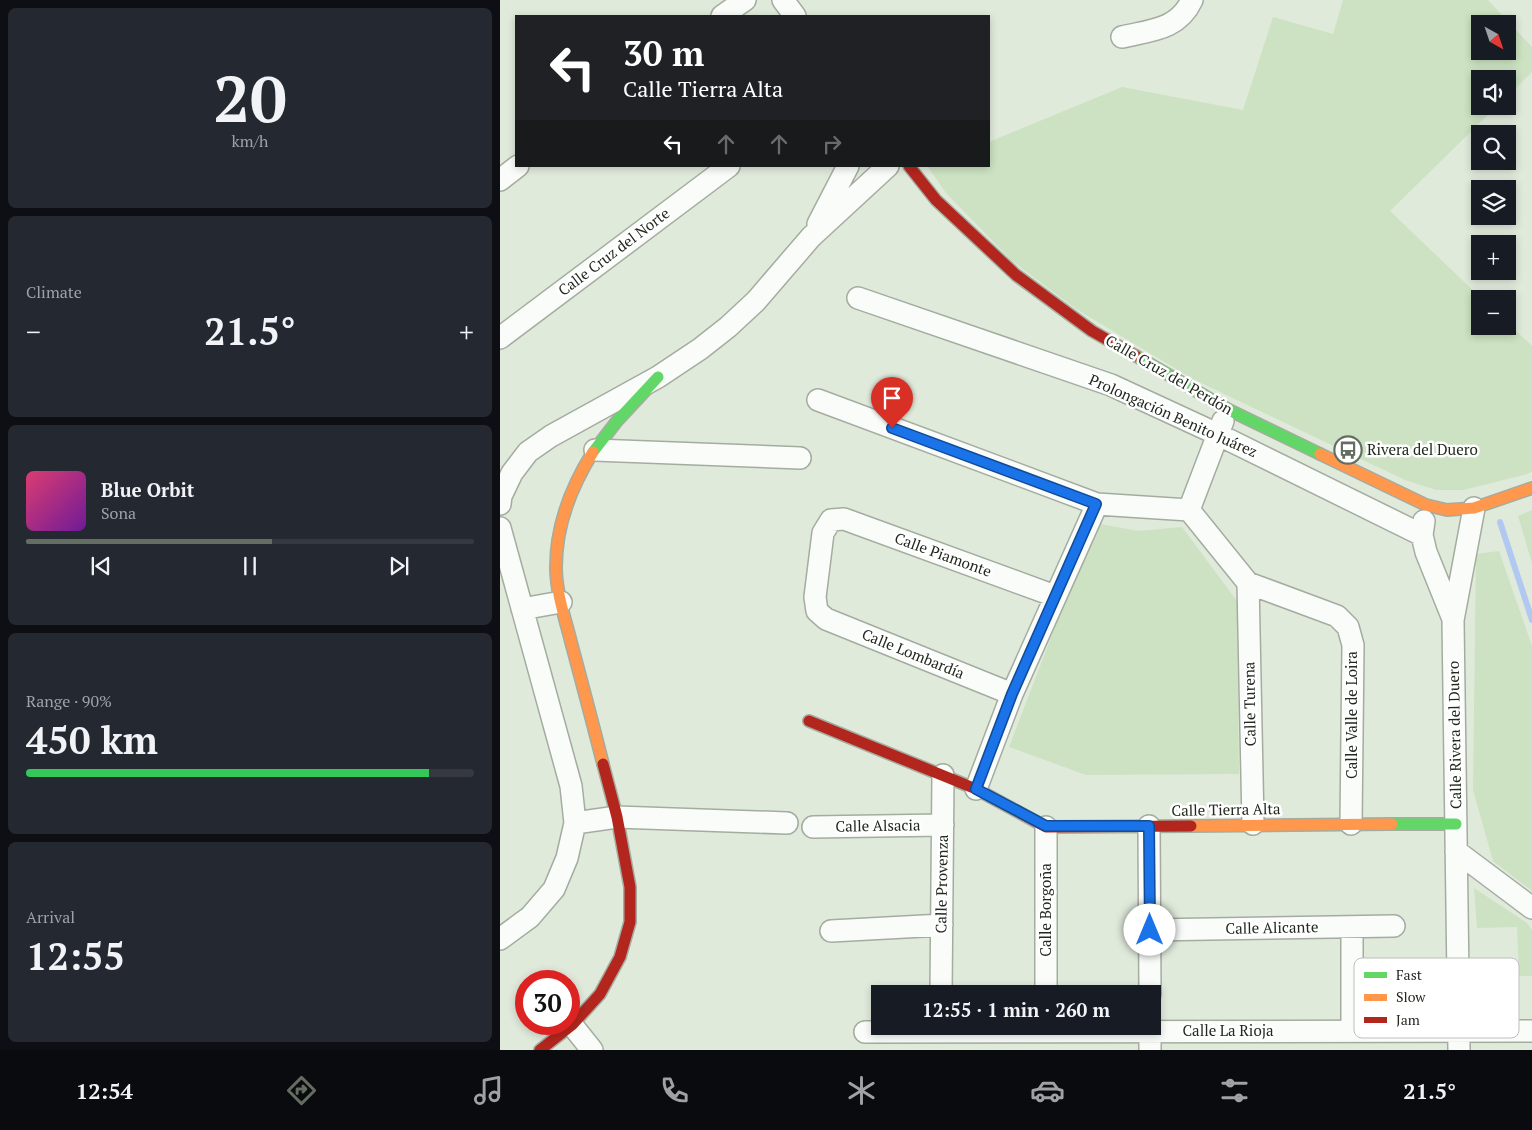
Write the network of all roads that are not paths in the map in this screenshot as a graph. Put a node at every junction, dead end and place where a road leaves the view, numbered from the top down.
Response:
1 (744, 0) edge
2 (783, 0) edge
3 (1192, 0) edge
4 (723, 15) edge
5 (794, 15) edge
6 (1122, 37) dead end
7 (517, 167) edge
8 (728, 167) edge
9 (847, 167) edge
10 (887, 167) edge
11 (911, 167) edge
12 (500, 180) edge
13 (811, 237) junction
14 (858, 298) dead end
15 (500, 338) edge
16 (658, 377) junction
17 (818, 400) dead end
18 (1229, 410) junction
19 (1217, 434) junction
20 (595, 450) junction
21 (800, 458) dead end
22 (1532, 488) edge
23 (500, 504) edge
24 (1096, 504) junction
25 (1426, 505) junction
26 (1474, 508) junction
27 (1189, 510) junction
28 (500, 528) edge
29 (1422, 535) junction
30 (1248, 583) junction
31 (1054, 596) junction
32 (561, 602) junction
33 (522, 609) junction
34 (817, 611) joint
35 (1454, 620) junction
36 (1012, 694) junction
37 (809, 721) dead end
38 (943, 775) junction
39 (976, 789) junction
40 (616, 817) junction
41 (574, 823) junction
42 (788, 823) dead end
43 (1253, 824) junction
44 (1351, 824) junction
45 (1456, 824) junction
46 (943, 825) junction
47 (1046, 826) junction
48 (1149, 826) junction
49 (813, 827) dead end
50 (1456, 851) junction
51 (1532, 908) edge
52 (942, 925) junction
53 (1352, 926) junction
54 (1394, 926) dead end
55 (831, 930) dead end
56 (1150, 930) junction
57 (500, 939) edge
58 (1458, 958) edge
59 (941, 985) edge
60 (1046, 985) edge
61 (1150, 985) edge
62 (580, 1016) edge
63 (1352, 1030) joint
64 (1532, 1031) edge
65 (865, 1032) dead end
66 (871, 1032) edge
67 (1519, 1033) edge
68 (559, 1035) edge
69 (580, 1035) edge
70 (1135, 1035) edge
71 (1150, 1036) edge
72 (1438, 1038) edge
73 (1475, 1038) edge
74 (1459, 1040) edge
75 (540, 1050) edge
76 (592, 1050) edge

1 - 4 street
2 - 5 street
3 - 6 street
7 - 12 street
8 - 15 street, Calle Cruz del Norte
9 - 13 street
10 - 13 street
11 - 18 street, Calle Cruz del Perdón
13 - 16 street
14 - 19 street, Prolongación Benito Juárez
16 - 20 street
16 - 23 street
17 - 24 street
18 - 19 street
18 - 25 street, Calle Cruz del Perdón
19 - 27 street
19 - 29 street, Prolongación Benito Juárez
20 - 21 street
20 - 32 street
22 - 26 street, Calle Cruz del Perdón
24 - 27 street
24 - 31 street
25 - 26 street, Calle Cruz del Perdón
25 - 29 street, Calle Rivera del Duero
26 - 35 street, Calle Rivera del Duero
27 - 30 street
28 - 33 street
29 - 35 street, Calle Rivera del Duero
30 - 43 street, Calle Turena
30 - 44 street, Calle Valle de Loira
31 - 34 street, Calle Piamonte
31 - 36 street
32 - 33 street
32 - 40 street
33 - 41 street
34 - 36 street, Calle Lombardía
35 - 45 street, Calle Rivera del Duero
36 - 39 street
37 - 38 street, Calle Tierra Alta
38 - 39 street, Calle Tierra Alta
38 - 46 street, Calle Provenza
39 - 47 street, Calle Tierra Alta
40 - 41 street
40 - 42 street
40 - 62 street
41 - 57 street
43 - 44 street, Calle Tierra Alta
43 - 48 street, Calle Tierra Alta
44 - 45 street, Calle Tierra Alta
45 - 50 street, Calle Rivera del Duero
46 - 49 street, Calle Alsacia
46 - 52 street, Calle Provenza
47 - 48 street, Calle Tierra Alta
47 - 60 street, Calle Borgoña
48 - 56 street
50 - 51 street
50 - 58 street, Calle Rivera del Duero
52 - 55 street
52 - 59 street, Calle Provenza
53 - 54 street, Calle Alicante
53 - 56 street, Calle Alicante
53 - 63 street
56 - 61 street
63 - 71 street, Calle La Rioja
64 - 67 street, Calle La Rioja
65 - 66 street, Calle La Rioja
68 - 75 street
69 - 76 street
70 - 71 street, Calle La Rioja
72 - 74 street, Calle La Rioja
73 - 74 street, Calle La Rioja

